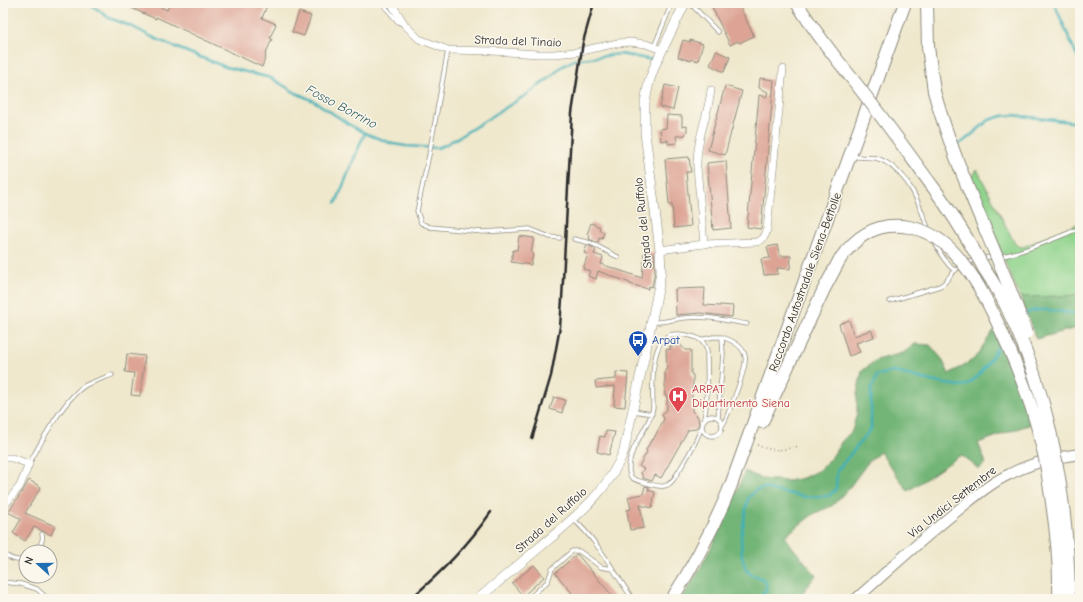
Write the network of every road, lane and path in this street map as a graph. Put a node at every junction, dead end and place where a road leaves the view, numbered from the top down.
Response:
1 (382, 3) edge
2 (391, 3) edge
3 (672, 3) edge
4 (685, 3) edge
5 (690, 3) edge
6 (797, 3) edge
7 (896, 3) edge
8 (905, 3) edge
9 (927, 3) edge
10 (405, 25) junction
11 (718, 32) dead end
12 (658, 49) junction
13 (448, 50) junction
14 (783, 69) dead end
15 (712, 90) dead end
16 (850, 156) junction
17 (837, 193) junction
18 (1080, 228) edge
19 (560, 238) dead end
20 (574, 239) dead end
21 (704, 244) junction
22 (660, 250) junction
23 (618, 257) dead end
24 (985, 269) junction
25 (955, 271) junction
26 (890, 301) dead end
27 (652, 322) junction
28 (747, 324) dead end
29 (722, 337) junction
30 (700, 340) junction
31 (112, 375) dead end
32 (633, 411) junction
33 (652, 414) junction
34 (718, 418) junction
35 (703, 423) junction
36 (722, 426) junction
37 (752, 442) junction
38 (799, 446) dead end
39 (1080, 454) edge
40 (3, 458) edge
41 (740, 463) junction
42 (28, 464) junction
43 (3, 507) edge
44 (573, 519) junction
45 (42, 534) dead end
46 (41, 544) edge
47 (3, 553) edge
48 (18, 560) edge
49 (612, 569) junction
50 (3, 582) edge
51 (48, 599) edge
52 (478, 599) edge
53 (528, 599) edge
54 (631, 599) edge
55 (672, 599) edge
56 (856, 599) edge
57 (1059, 599) edge
58 (1064, 599) edge
59 (1069, 599) edge
60 (1073, 599) edge

1 - 10 lane
2 - 10 street, Strada del Tinaio
3 - 12 lane
4 - 12 street, Strada del Ruffolo
5 - 11 lane
6 - 24 highway, bridge
7 - 17 highway
8 - 16 highway, Raccordo Autostradale Siena-Bettolle
9 - 60 highway, bridge
10 - 13 street, Strada del Tinaio
12 - 13 street, Strada del Tinaio
12 - 22 street, Strada del Ruffolo
13 - 19 lane
14 - 21 street
15 - 21 street
16 - 17 highway, Raccordo Autostradale Siena-Bettolle
16 - 25 lane
17 - 41 highway, Raccordo Autostradale Siena-Bettolle
18 - 25 lane
20 - 23 lane
21 - 22 street
22 - 27 street, Strada del Ruffolo
24 - 58 highway, bridge
24 - 59 highway, bridge
25 - 26 lane
27 - 28 lane
27 - 32 street, Strada del Ruffolo
29 - 30 lane
29 - 34 lane
29 - 36 lane
30 - 33 lane
30 - 35 lane
31 - 42 lane
32 - 33 lane
32 - 44 street, Strada del Ruffolo
33 - 35 lane
34 - 35 lane
34 - 36 lane
35 - 36 lane
37 - 38 path
37 - 41 highway
37 - 57 highway, bridge
39 - 56 main road, Via Undici Settembre
40 - 42 street
41 - 55 highway, Raccordo Autostradale Siena-Bettolle
42 - 43 street
44 - 49 lane
44 - 52 street, Strada del Ruffolo
45 - 46 lane
47 - 48 lane
49 - 53 lane
49 - 54 lane
50 - 51 lane

